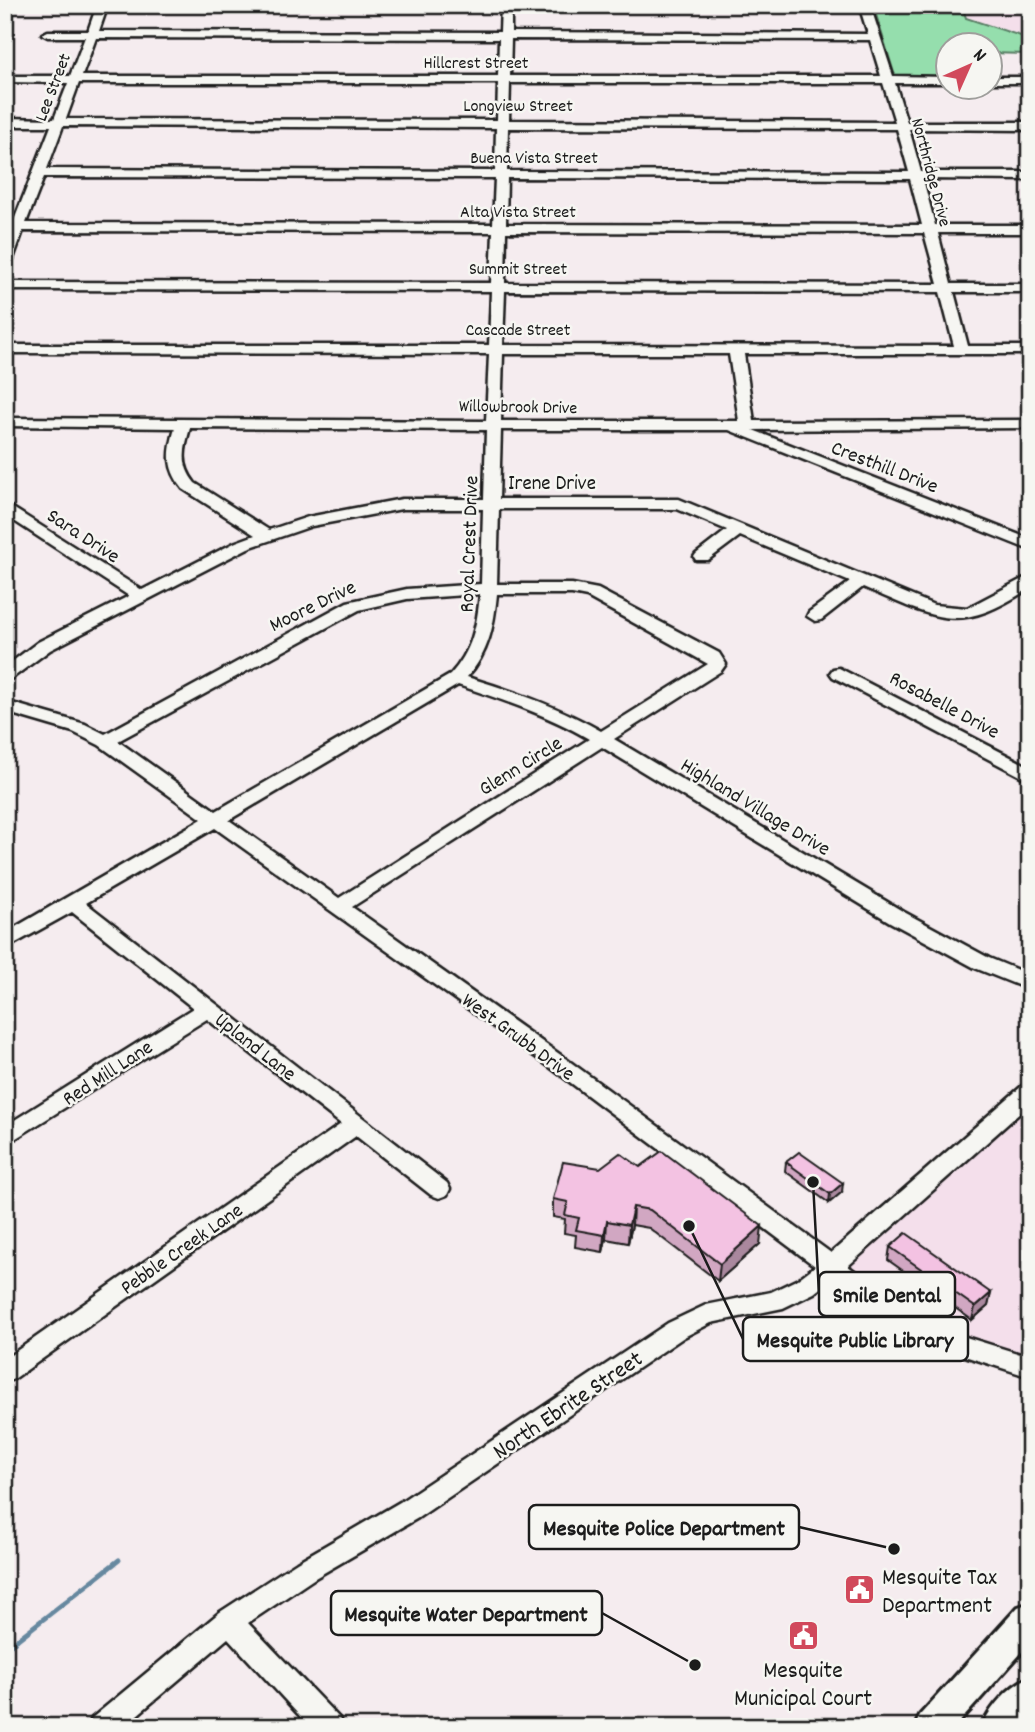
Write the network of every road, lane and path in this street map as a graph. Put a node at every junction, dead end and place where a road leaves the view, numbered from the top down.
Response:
1 (103, 5) edge
2 (506, 5) edge
3 (864, 5) edge
4 (48, 34) dead end
5 (90, 34) junction
6 (505, 37) junction
7 (873, 37) junction
8 (76, 77) junction
9 (5, 79) edge
10 (503, 79) junction
11 (1030, 79) edge
12 (887, 80) junction
13 (934, 80) edge
14 (1004, 80) edge
15 (5, 122) edge
16 (57, 122) junction
17 (502, 123) junction
18 (902, 124) junction
19 (1030, 126) edge
20 (38, 173) junction
21 (501, 175) junction
22 (914, 176) junction
23 (1030, 176) edge
24 (12, 227) edge
25 (499, 228) junction
26 (929, 229) junction
27 (1030, 229) edge
28 (5, 261) edge
29 (5, 286) edge
30 (498, 287) junction
31 (947, 288) junction
32 (1030, 288) edge
33 (496, 348) junction
34 (5, 349) edge
35 (962, 349) junction
36 (1030, 350) edge
37 (736, 351) junction
38 (5, 422) edge
39 (184, 422) junction
40 (493, 424) junction
41 (1030, 424) edge
42 (726, 425) junction
43 (747, 425) junction
44 (491, 502) junction
45 (5, 508) edge
46 (739, 529) junction
47 (266, 535) junction
48 (1030, 545) edge
49 (702, 557) dead end
50 (861, 581) junction
51 (1028, 581) edge
52 (489, 589) junction
53 (140, 596) junction
54 (816, 616) dead end
55 (713, 657) joint
56 (839, 673) dead end
57 (5, 676) edge
58 (456, 679) junction
59 (5, 706) edge
60 (602, 740) junction
61 (105, 741) junction
62 (1030, 775) edge
63 (215, 820) junction
64 (73, 903) junction
65 (340, 906) junction
66 (5, 942) edge
67 (1030, 983) edge
68 (208, 1008) junction
69 (1030, 1092) edge
70 (356, 1124) junction
71 (5, 1137) edge
72 (439, 1189) dead end
73 (831, 1267) junction
74 (1030, 1367) edge
75 (5, 1372) edge
76 (1030, 1618) edge
77 (229, 1621) junction
78 (1030, 1693) edge
79 (102, 1727) edge
80 (329, 1727) edge
81 (932, 1727) edge
82 (999, 1727) edge

1 - 5 street, Lee Street
2 - 6 street, Royal Crest Drive
3 - 7 street, Northridge Drive
4 - 5 street
5 - 6 street
5 - 8 street, Lee Street
6 - 7 street
6 - 10 street, Royal Crest Drive
7 - 12 street, Northridge Drive
8 - 9 street, Hillcrest Street
8 - 10 street, Hillcrest Street
8 - 16 street, Lee Street
10 - 12 street, Hillcrest Street
10 - 17 street, Royal Crest Drive
11 - 14 street
12 - 13 street, Hillcrest Street
12 - 18 street, Northridge Drive
15 - 16 street, Longview Street
16 - 17 street, Longview Street
16 - 20 street, Lee Street
17 - 18 street, Longview Street
17 - 21 street, Royal Crest Drive
18 - 19 street, Longview Street
18 - 22 street, Northridge Drive
20 - 21 street, Buena Vista Street
20 - 24 street, Lee Street
21 - 22 street, Buena Vista Street
21 - 25 street, Royal Crest Drive
22 - 23 street, Buena Vista Street
22 - 26 street, Northridge Drive
24 - 25 street, Alta Vista Street
24 - 28 street, Lee Street
25 - 26 street, Alta Vista Street
25 - 30 street, Royal Crest Drive
26 - 27 street, Alta Vista Street
26 - 31 street, Northridge Drive
29 - 30 street, Summit Street
30 - 31 street, Summit Street
30 - 33 street, Royal Crest Drive
31 - 32 street, Summit Street
31 - 35 street, Northridge Drive
33 - 34 street, Cascade Street
33 - 37 street, Cascade Street
33 - 40 street, Royal Crest Drive
35 - 36 street, Cascade Street
35 - 37 street, Cascade Street
37 - 43 street
38 - 39 street, Willowbrook Drive
39 - 40 street, Willowbrook Drive
39 - 47 street
40 - 42 street, Willowbrook Drive
40 - 44 street, Royal Crest Drive
41 - 43 street, Willowbrook Drive
42 - 43 street, Willowbrook Drive
42 - 48 street, Cresthill Drive
44 - 46 street, Irene Drive
44 - 47 street, Irene Drive
44 - 52 street, Royal Crest Drive
45 - 53 street, Sara Drive
46 - 49 street
46 - 50 street, Irene Drive
47 - 53 street, Irene Drive
50 - 51 street, Irene Drive
50 - 54 street
52 - 55 street, Moore Drive
52 - 58 street, Royal Crest Drive
52 - 61 street, Moore Drive
53 - 57 street, Irene Drive
55 - 60 street, Glenn Circle
56 - 62 street, Rosabelle Drive
58 - 60 street, Highland Village Drive
58 - 63 street, Royal Crest Drive
59 - 61 street, West Grubb Drive
60 - 65 street, Glenn Circle
60 - 67 street, Highland Village Drive
61 - 63 street, West Grubb Drive
63 - 64 street, Royal Crest Drive
63 - 65 street, West Grubb Drive
64 - 66 street, Royal Crest Drive
64 - 68 street, Upland Lane
65 - 73 street, West Grubb Drive
68 - 70 street, Upland Lane
68 - 71 street, Red Mill Lane
69 - 73 street, North Ebrite Street
70 - 72 street, Upland Lane
70 - 75 street, Pebble Creek Lane
73 - 74 street, West Grubb Drive
73 - 77 street, North Ebrite Street
76 - 81 main road
77 - 79 street, North Ebrite Street
77 - 80 street
78 - 82 main road

